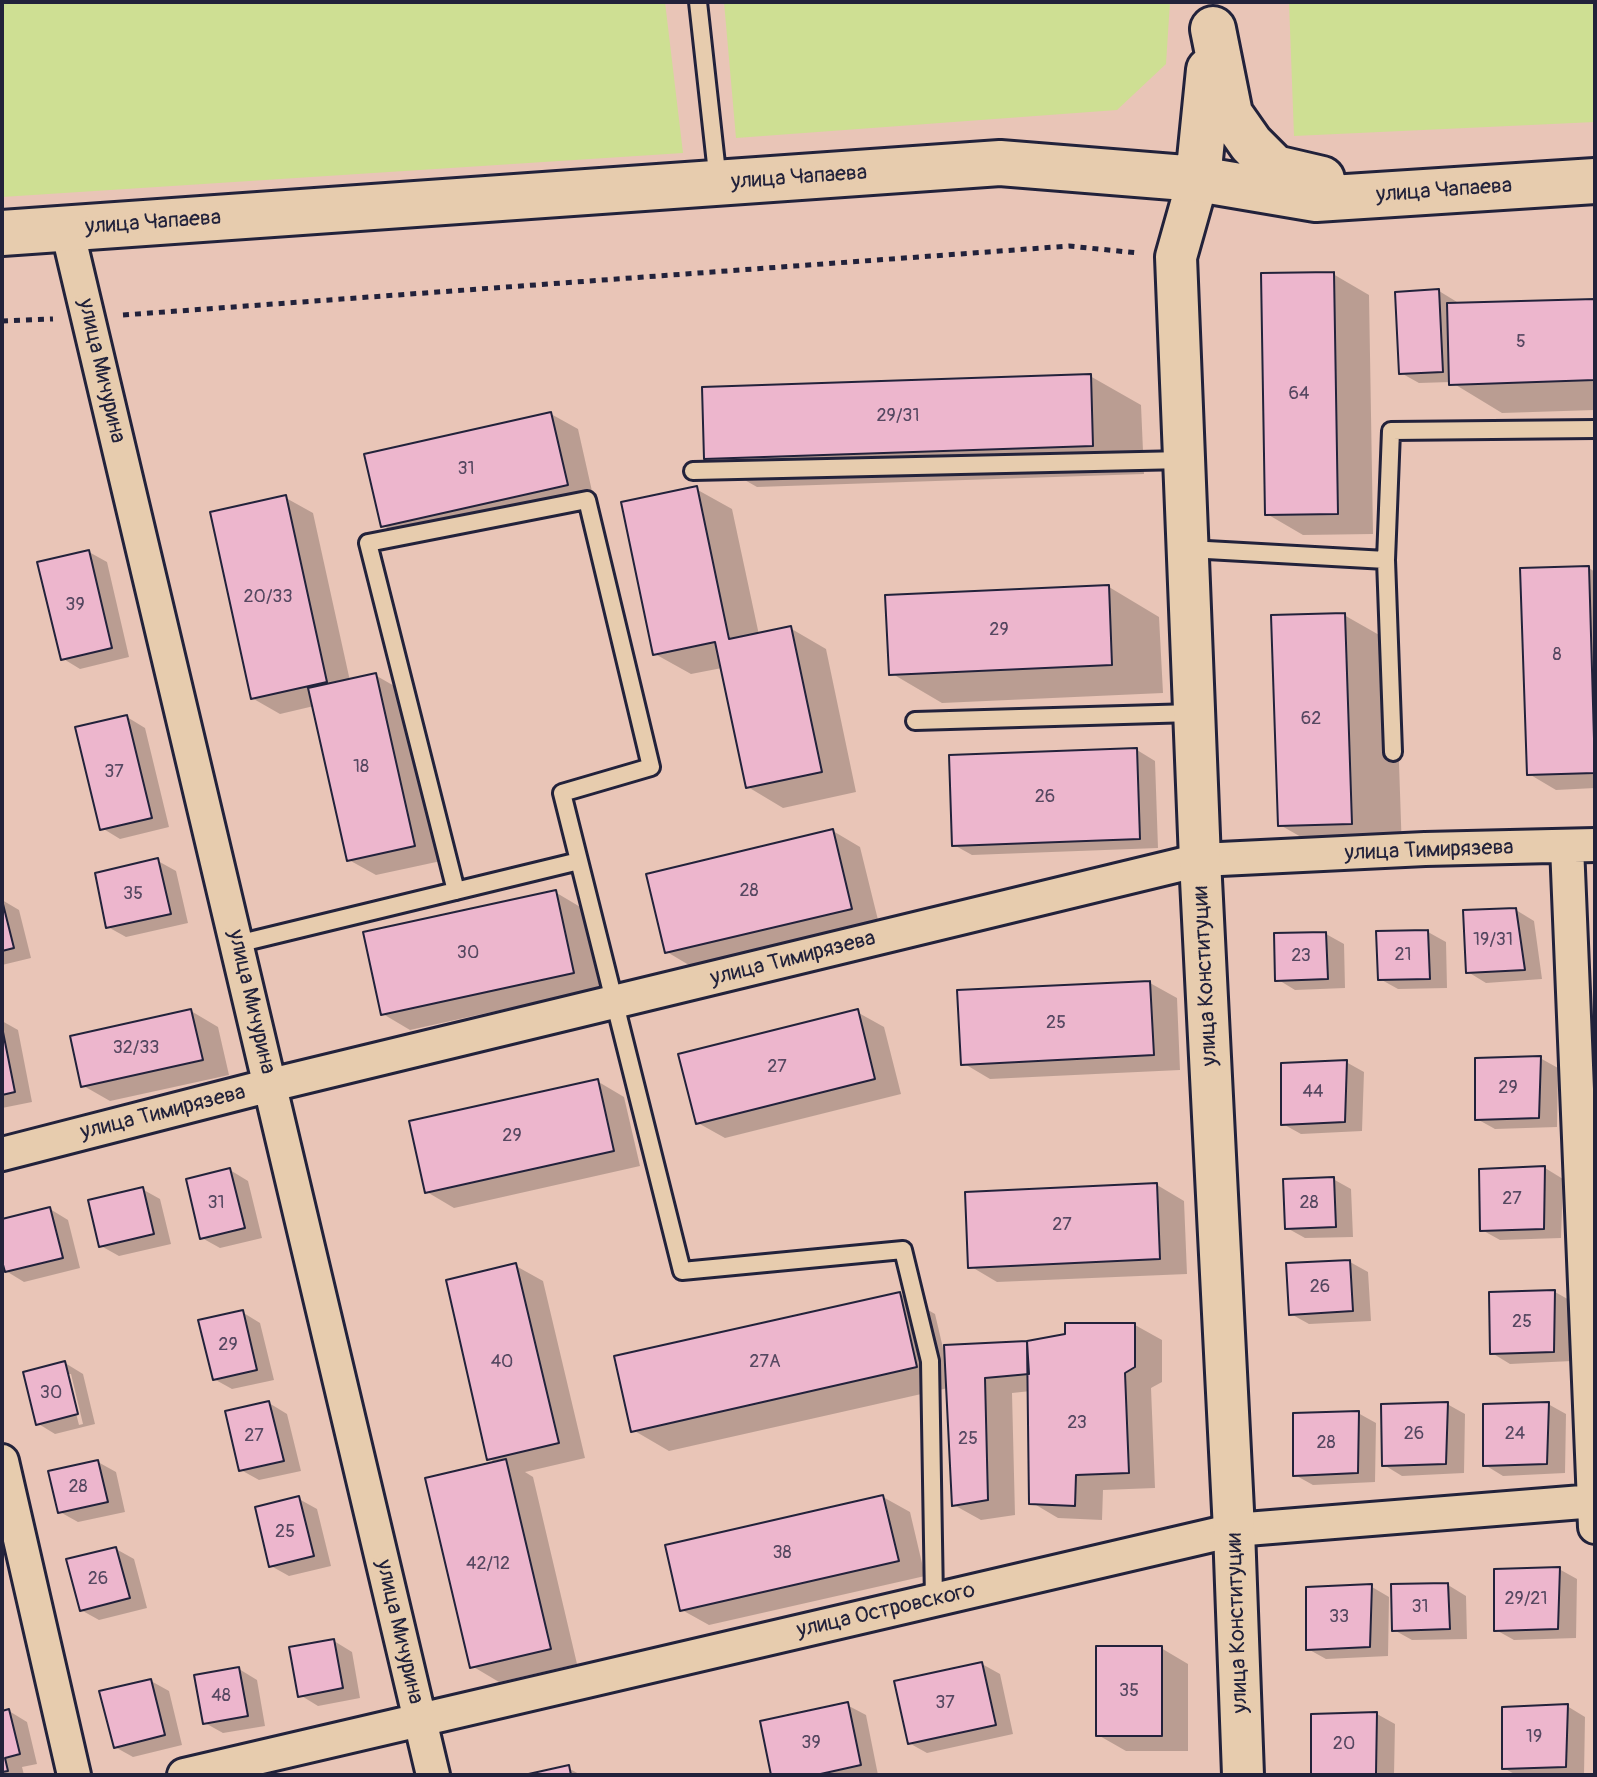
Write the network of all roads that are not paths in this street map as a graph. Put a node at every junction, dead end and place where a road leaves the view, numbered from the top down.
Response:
1 (698, 2) edge
2 (1212, 16) edge
3 (1198, 179) junction
4 (1595, 181) edge
5 (719, 183) junction
6 (1483, 188) junction
7 (67, 229) junction
8 (2, 233) edge
9 (1595, 429) edge
10 (1184, 460) junction
11 (693, 471) dead end
12 (1187, 549) junction
13 (1386, 560) junction
14 (1194, 713) junction
15 (915, 721) dead end
16 (1393, 752) dead end
17 (1581, 846) edge
18 (1200, 860) junction
19 (579, 861) junction
20 (456, 891) junction
21 (237, 944) junction
22 (614, 1002) junction
23 (271, 1085) junction
24 (2, 1154) edge
25 (1588, 1184) edge
26 (4, 1477) edge
27 (1594, 1501) edge
28 (1595, 1527) edge
29 (1234, 1530) junction
30 (934, 1600) junction
31 (420, 1720) junction
32 (74, 1775) edge
33 (184, 1775) edge
34 (433, 1775) edge
35 (1243, 1775) edge

1 - 5 lane
2 - 3 main road
2 - 6 main road
3 - 5 main road, улица Чапаева
3 - 6 main road, улица Чапаева
3 - 10 street, улица Конституции
4 - 6 main road, улица Чапаева
5 - 7 main road, улица Чапаева
7 - 8 main road, улица Чапаева
7 - 21 street, улица Мичурина
9 - 13 lane
10 - 11 lane
10 - 12 street, улица Конституции
12 - 13 lane
12 - 14 street, улица Конституции
13 - 16 lane
14 - 15 lane
14 - 18 street, улица Конституции
17 - 18 street, улица Тимирязева
17 - 25 street
18 - 22 street, улица Тимирязева
18 - 29 street, улица Конституции
19 - 20 lane
19 - 20 lane
19 - 22 lane
20 - 21 lane
21 - 23 street, улица Мичурина
22 - 23 street, улица Тимирязева
22 - 30 lane
23 - 24 street, улица Тимирязева
23 - 31 street, улица Мичурина
25 - 27 street
26 - 32 street
27 - 28 street
27 - 29 street, улица Островского
29 - 30 street, улица Островского
29 - 35 street, улица Конституции
30 - 31 street, улица Островского
31 - 33 street, улица Островского
31 - 34 street, улица Мичурина

